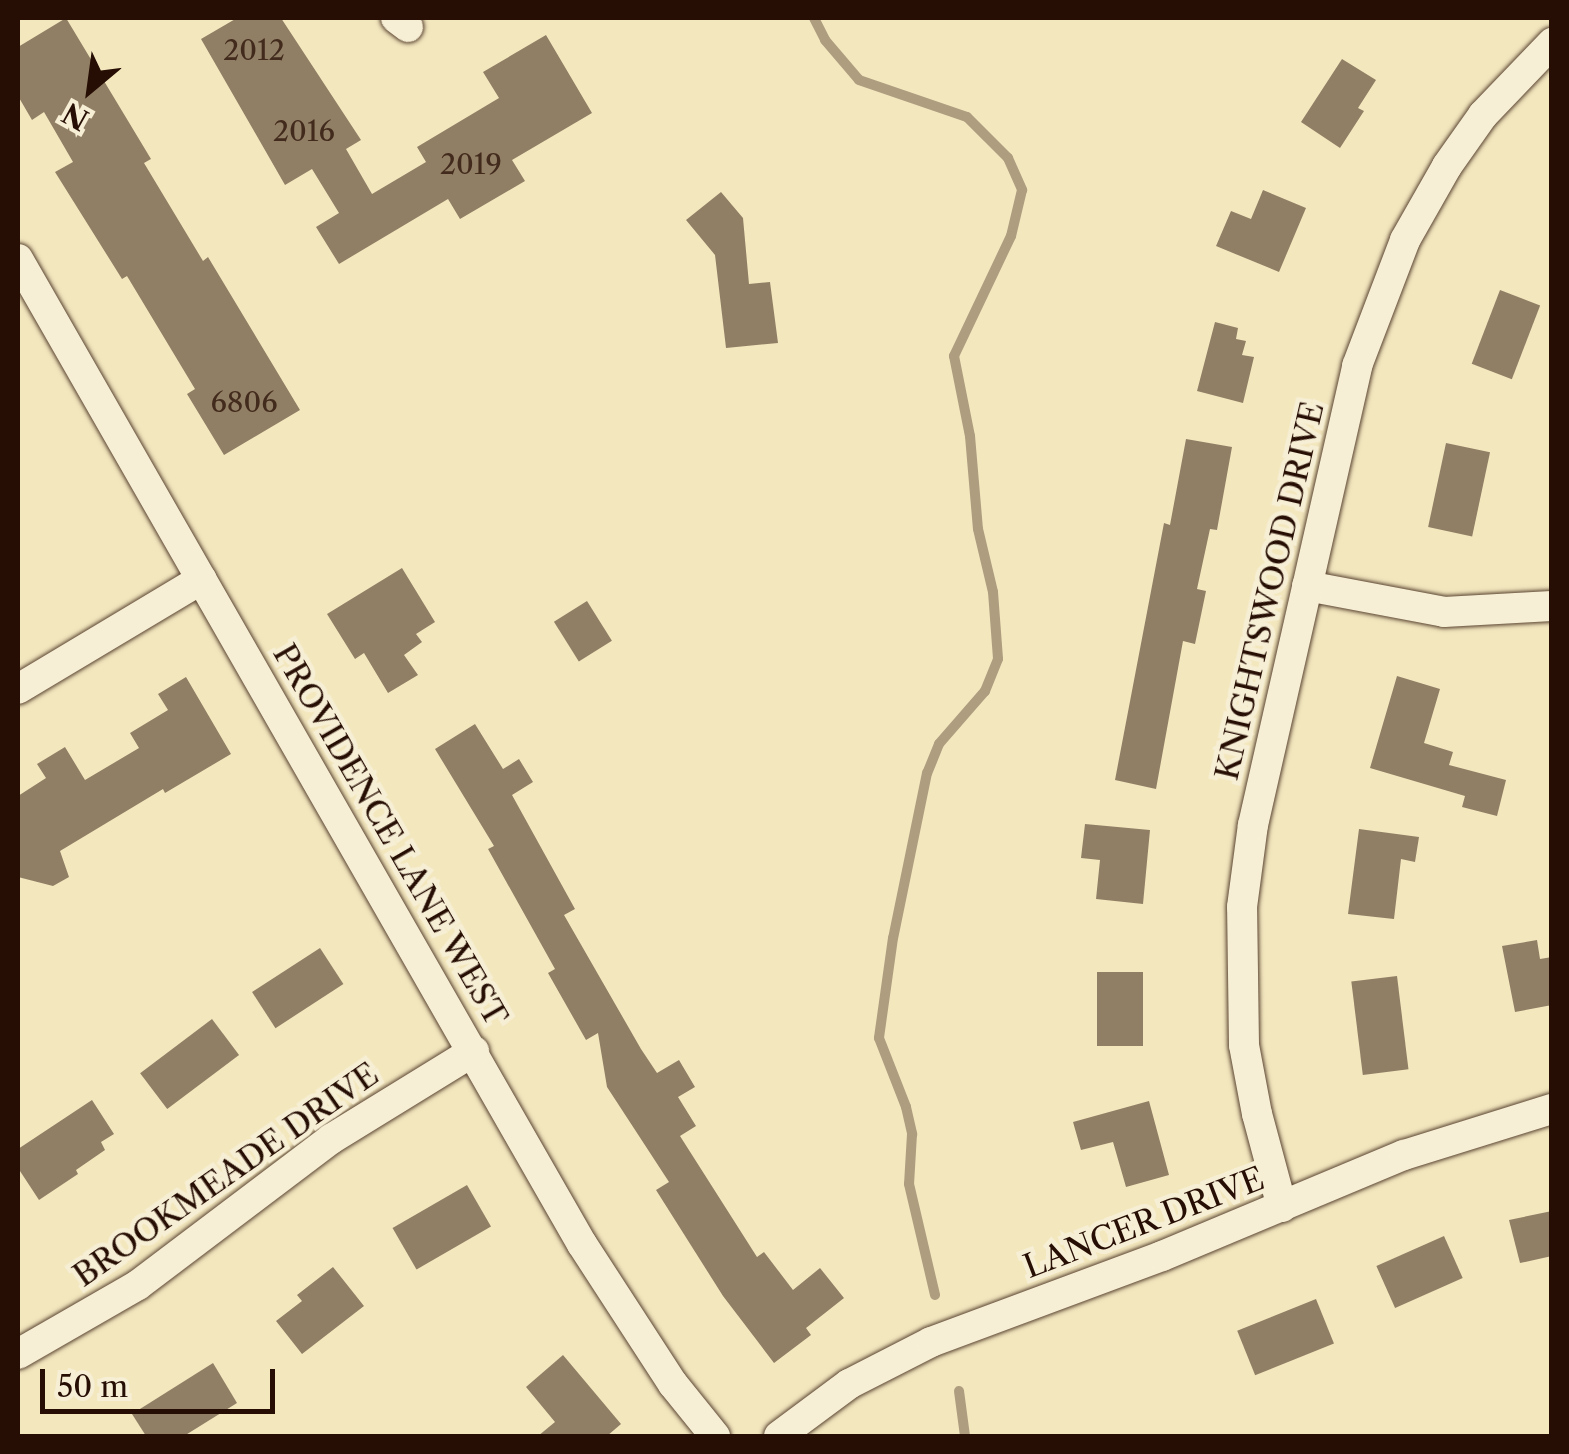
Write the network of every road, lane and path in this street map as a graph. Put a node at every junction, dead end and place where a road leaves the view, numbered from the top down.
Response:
1 (1552, 43) edge
2 (19, 264) edge
3 (202, 579) junction
4 (1307, 586) junction
5 (1552, 606) edge
6 (18, 689) edge
7 (474, 1051) junction
8 (1552, 1109) edge
9 (1282, 1207) junction
10 (18, 1354) edge
11 (714, 1436) edge
12 (779, 1436) edge

1 - 4 street, KNIGHTSWOOD DRIVE
2 - 3 street, PROVIDENCE LANE WEST
3 - 6 street
3 - 7 street, PROVIDENCE LANE WEST
4 - 5 street
4 - 9 street, KNIGHTSWOOD DRIVE
7 - 10 street, BROOKMEADE DRIVE
7 - 11 street, PROVIDENCE LANE WEST
8 - 9 street, LANCER DRIVE
9 - 12 street, LANCER DRIVE

